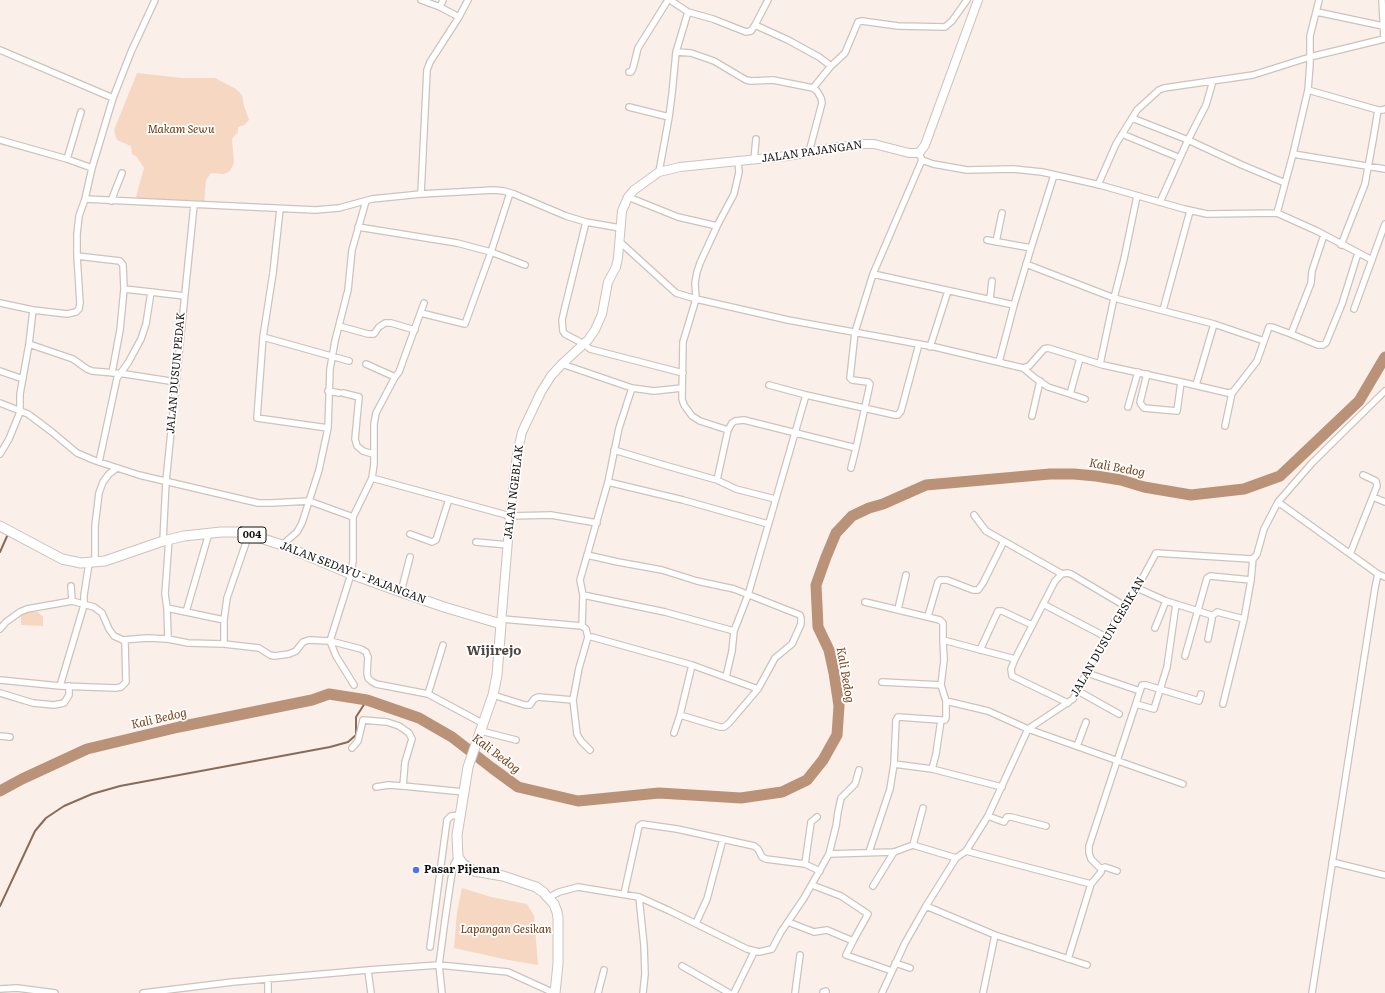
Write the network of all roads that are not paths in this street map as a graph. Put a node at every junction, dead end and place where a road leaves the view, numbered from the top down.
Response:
1 (153, 0) edge
2 (421, 0) edge
3 (443, 0) edge
4 (468, 0) edge
5 (669, 0) edge
6 (768, 0) edge
7 (967, 0) edge
8 (978, 0) edge
9 (1320, 0) edge
10 (1382, 0) edge
11 (440, 7) junction
12 (1383, 10) edge
13 (688, 12) junction
14 (1317, 12) junction
15 (460, 17) junction
16 (755, 25) junction
17 (1383, 26) junction
18 (1385, 41) edge
19 (0, 50) edge
20 (676, 52) junction
21 (1310, 57) junction
22 (831, 66) junction
23 (629, 72) dead end
24 (1213, 81) junction
25 (813, 88) junction
26 (1308, 90) junction
27 (113, 98) junction
28 (629, 107) dead end
29 (1385, 109) edge
30 (1378, 110) junction
31 (81, 112) dead end
32 (669, 117) junction
33 (1132, 118) junction
34 (1122, 134) junction
35 (756, 139) dead end
36 (0, 140) edge
37 (1188, 140) junction
38 (809, 152) junction
39 (1293, 154) junction
40 (921, 156) junction
41 (1180, 158) junction
42 (67, 159) junction
43 (754, 160) junction
44 (738, 162) junction
45 (1369, 166) junction
46 (92, 168) junction
47 (1385, 169) edge
48 (659, 172) junction
49 (122, 173) dead end
50 (1054, 175) junction
51 (1285, 183) junction
52 (1098, 185) junction
53 (510, 193) junction
54 (421, 194) junction
55 (1137, 196) junction
56 (628, 197) junction
57 (85, 199) junction
58 (111, 201) junction
59 (366, 201) junction
60 (1160, 202) junction
61 (194, 205) junction
62 (280, 209) junction
63 (1190, 211) junction
64 (1277, 213) junction
65 (1002, 214) dead end
66 (586, 222) junction
67 (1385, 224) edge
68 (717, 226) junction
69 (358, 227) junction
70 (620, 228) junction
71 (1324, 235) junction
72 (987, 240) dead end
73 (620, 242) junction
74 (996, 242) junction
75 (1341, 245) junction
76 (1031, 248) junction
77 (491, 252) junction
78 (1358, 254) junction
79 (77, 256) junction
80 (1372, 260) junction
81 (1026, 264) junction
82 (525, 265) dead end
83 (873, 274) junction
84 (992, 280) dead end
85 (124, 289) junction
86 (948, 291) junction
87 (151, 292) junction
88 (184, 296) junction
89 (1114, 298) junction
90 (696, 299) junction
91 (990, 299) junction
92 (0, 303) edge
93 (424, 303) dead end
94 (1014, 305) junction
95 (1354, 309) dead end
96 (33, 310) junction
97 (1163, 310) junction
98 (421, 312) junction
99 (1214, 324) junction
100 (339, 326) junction
101 (415, 330) junction
102 (855, 332) junction
103 (1291, 334) junction
104 (263, 337) junction
105 (1264, 341) junction
106 (29, 344) junction
107 (584, 344) junction
108 (919, 344) junction
109 (930, 346) junction
110 (332, 356) junction
111 (1080, 358) junction
112 (349, 361) dead end
113 (999, 362) junction
114 (366, 364) dead end
115 (562, 364) junction
116 (1100, 364) junction
117 (1023, 368) junction
118 (0, 371) edge
119 (1138, 372) junction
120 (112, 373) junction
121 (120, 373) junction
122 (682, 373) junction
123 (1147, 374) junction
124 (395, 377) junction
125 (23, 379) junction
126 (176, 382) junction
127 (1040, 382) junction
128 (1181, 382) junction
129 (769, 385) dead end
130 (1196, 385) junction
131 (632, 388) junction
132 (682, 388) junction
133 (328, 390) junction
134 (1385, 391) edge
135 (1232, 393) junction
136 (1070, 394) junction
137 (806, 395) junction
138 (1085, 399) dead end
139 (0, 403) edge
140 (1128, 407) dead end
141 (865, 408) junction
142 (20, 412) junction
143 (1032, 416) dead end
144 (1225, 426) dead end
145 (328, 428) junction
146 (728, 430) junction
147 (795, 434) junction
148 (856, 448) junction
149 (614, 450) junction
150 (0, 454) edge
151 (373, 454) junction
152 (99, 462) junction
153 (117, 468) junction
154 (851, 468) dead end
155 (1363, 475) dead end
156 (372, 478) junction
157 (718, 480) junction
158 (166, 482) junction
159 (608, 482) junction
160 (1372, 497) junction
161 (449, 499) junction
162 (775, 499) junction
163 (309, 502) junction
164 (1278, 502) junction
165 (1385, 502) edge
166 (974, 515) dead end
167 (510, 516) junction
168 (353, 517) junction
169 (596, 523) junction
170 (768, 524) junction
171 (0, 526) edge
172 (209, 533) junction
173 (249, 534) junction
174 (410, 534) dead end
175 (166, 540) junction
176 (1004, 541) junction
177 (476, 542) dead end
178 (282, 545) junction
179 (508, 545) junction
180 (587, 554) junction
181 (1350, 554) junction
182 (410, 557) dead end
183 (1251, 559) junction
184 (92, 562) junction
185 (351, 574) junction
186 (1062, 574) junction
187 (1378, 574) junction
188 (906, 575) dead end
189 (1385, 577) edge
190 (1251, 580) junction
191 (71, 586) dead end
192 (1137, 588) junction
193 (401, 592) junction
194 (583, 595) junction
195 (748, 595) junction
196 (72, 601) junction
197 (1166, 601) junction
198 (865, 602) dead end
199 (84, 604) junction
200 (1043, 604) junction
201 (1176, 604) junction
202 (1125, 606) junction
203 (167, 608) junction
204 (898, 609) junction
205 (1197, 610) junction
206 (186, 612) junction
207 (928, 616) junction
208 (1212, 616) junction
209 (1244, 619) junction
210 (224, 620) junction
211 (502, 621) junction
212 (1032, 625) junction
213 (582, 626) junction
214 (1155, 628) dead end
215 (0, 629) edge
216 (734, 631) junction
217 (588, 637) junction
218 (1106, 637) junction
219 (168, 639) junction
220 (1208, 639) dead end
221 (124, 640) junction
222 (942, 640) junction
223 (330, 641) junction
224 (224, 644) junction
225 (443, 644) dead end
226 (980, 650) junction
227 (1185, 656) dead end
228 (1016, 658) junction
229 (692, 665) junction
230 (1087, 673) junction
231 (726, 677) junction
232 (0, 680) edge
233 (882, 682) dead end
234 (354, 685) dead end
235 (941, 685) junction
236 (60, 686) junction
237 (69, 686) junction
238 (758, 689) junction
239 (1160, 690) junction
240 (1078, 691) junction
241 (1140, 691) junction
242 (0, 694) edge
243 (428, 694) junction
244 (1201, 694) dead end
245 (493, 695) junction
246 (573, 700) junction
247 (946, 701) junction
248 (1068, 703) junction
249 (1136, 704) junction
250 (1223, 704) dead end
251 (680, 714) junction
252 (1119, 714) dead end
253 (941, 720) junction
254 (1086, 722) dead end
255 (1028, 729) junction
256 (481, 730) junction
257 (674, 733) dead end
258 (0, 736) edge
259 (10, 737) dead end
260 (516, 740) dead end
261 (1077, 746) junction
262 (352, 748) dead end
263 (590, 750) dead end
264 (1117, 761) junction
265 (894, 764) junction
266 (932, 769) junction
267 (859, 770) dead end
268 (1183, 784) dead end
269 (403, 786) junction
270 (1002, 787) junction
271 (376, 788) dead end
272 (464, 792) junction
273 (923, 808) dead end
274 (460, 815) junction
275 (988, 816) junction
276 (818, 817) dead end
277 (1046, 826) dead end
278 (723, 839) junction
279 (913, 846) junction
280 (966, 851) junction
281 (869, 852) junction
282 (894, 852) junction
283 (829, 854) junction
284 (458, 857) junction
285 (956, 858) junction
286 (1332, 862) junction
287 (805, 864) junction
288 (1101, 869) junction
289 (820, 871) junction
290 (1117, 871) dead end
291 (1385, 875) edge
292 (1091, 884) junction
293 (812, 885) junction
294 (873, 886) dead end
295 (624, 894) junction
296 (639, 897) junction
297 (548, 898) junction
298 (926, 906) junction
299 (788, 922) junction
300 (696, 923) junction
301 (995, 935) junction
302 (432, 936) junction
303 (443, 937) junction
304 (853, 941) junction
305 (430, 947) dead end
306 (754, 952) junction
307 (800, 954) dead end
308 (1068, 959) junction
309 (895, 963) junction
310 (1087, 965) dead end
311 (440, 966) junction
312 (682, 966) dead end
313 (910, 968) dead end
314 (368, 970) junction
315 (604, 970) dead end
316 (892, 971) junction
317 (268, 979) junction
318 (0, 989) edge
319 (178, 991) edge
320 (55, 993) edge
321 (143, 993) edge
322 (268, 993) edge
323 (371, 993) edge
324 (442, 993) edge
325 (554, 993) edge
326 (598, 993) edge
327 (643, 993) edge
328 (729, 993) edge
329 (734, 993) edge
330 (795, 993) edge
331 (882, 993) edge
332 (982, 993) edge
333 (1312, 993) edge

1 - 27 street
2 - 11 street
3 - 11 street
4 - 15 street
5 - 13 street
5 - 23 street
6 - 16 street
7 - 22 street
8 - 40 main road
9 - 14 street
10 - 12 street
11 - 15 street
12 - 17 street
13 - 16 street
13 - 20 street
14 - 17 street
14 - 21 street
15 - 54 street
16 - 22 street
17 - 18 street
18 - 21 street
19 - 27 street
20 - 25 street
20 - 32 street
21 - 24 street
21 - 26 street
22 - 25 street
24 - 33 street
24 - 37 street
25 - 38 street
26 - 30 street
26 - 39 street
27 - 46 street
28 - 32 street
29 - 30 street
30 - 45 street
31 - 42 street
32 - 48 street
33 - 34 street
33 - 37 street
34 - 41 street
34 - 52 street
35 - 43 street
36 - 42 street
37 - 41 street
37 - 51 street
38 - 40 main road, JALAN PAJANGAN
38 - 43 main road, JALAN PAJANGAN
39 - 45 street
39 - 51 street
40 - 50 street
40 - 83 street
41 - 60 street
42 - 46 street
43 - 44 main road, JALAN PAJANGAN
44 - 48 main road, JALAN PAJANGAN
44 - 68 street
45 - 47 street
45 - 75 street
46 - 57 street
48 - 56 main road, JALAN PAJANGAN
49 - 58 street
50 - 52 street
50 - 76 street
51 - 64 street
52 - 55 street
53 - 54 street
53 - 66 street
53 - 77 street
54 - 59 street
55 - 60 street
55 - 89 street
56 - 68 street
56 - 70 main road, JALAN PAJANGAN
57 - 58 street
57 - 79 street
58 - 61 street
59 - 62 street
59 - 69 street
60 - 63 street
61 - 62 street
61 - 88 street, JALAN DUSUN PEDAK
62 - 104 street
63 - 64 street
63 - 97 street
64 - 71 street
65 - 74 street
66 - 70 street
66 - 107 street
67 - 80 street
68 - 90 street
69 - 77 street
69 - 100 street
70 - 73 main road, JALAN NGEBLAK
71 - 75 street
71 - 103 street
72 - 74 street
73 - 90 street
73 - 107 main road, JALAN NGEBLAK
74 - 76 street
75 - 78 street
76 - 81 street
77 - 82 street
77 - 98 street
78 - 80 street
78 - 103 street
79 - 85 street
79 - 96 street
80 - 95 street
81 - 89 street
81 - 94 street
83 - 86 street
83 - 102 street
84 - 91 street
85 - 87 street
85 - 120 street
86 - 91 street
86 - 109 street
87 - 88 street
87 - 121 street
88 - 126 street, JALAN DUSUN PEDAK
89 - 97 street
89 - 116 street
90 - 102 street
90 - 122 street
91 - 94 street
92 - 96 street
93 - 98 street
94 - 113 street
96 - 106 street
97 - 99 street
98 - 101 street
99 - 105 street
99 - 130 street
100 - 101 street
100 - 110 street
101 - 124 street
102 - 108 street
102 - 141 street
103 - 105 street
104 - 110 street
104 - 145 street
105 - 135 street
106 - 120 street
106 - 125 street
107 - 115 main road, JALAN NGEBLAK
107 - 122 street
108 - 109 street
108 - 141 street
109 - 113 street
110 - 112 street
110 - 133 street
111 - 116 street
111 - 117 street
111 - 136 street
113 - 117 street
114 - 124 street
115 - 131 street
115 - 167 main road, JALAN NGEBLAK
116 - 119 street
117 - 127 street
118 - 125 street
119 - 123 street
119 - 140 street
120 - 121 street
121 - 126 street
121 - 152 street
122 - 132 street
123 - 128 street
123 - 128 street
124 - 151 street
125 - 142 street
126 - 158 street, JALAN DUSUN PEDAK
127 - 136 street
127 - 143 street
128 - 130 street
129 - 137 street
130 - 135 street
131 - 132 street
131 - 149 street
132 - 146 street
133 - 145 street
133 - 151 street
134 - 164 street
135 - 144 street
136 - 138 street
137 - 141 street
137 - 147 street
139 - 142 street
141 - 148 street
142 - 150 street
142 - 152 street
145 - 163 street
146 - 147 street
146 - 157 street
147 - 148 street
147 - 162 street
148 - 154 street
149 - 157 street
149 - 159 street
151 - 156 street
152 - 153 street
153 - 158 street
153 - 184 street
155 - 160 street
156 - 161 street
156 - 168 street
157 - 162 street
158 - 163 street
158 - 175 street, JALAN DUSUN PEDAK
159 - 169 street
159 - 170 street
160 - 165 street
160 - 181 street
161 - 167 street
161 - 174 street
162 - 170 street
163 - 168 street
163 - 178 street
164 - 181 street
164 - 183 street
166 - 176 street
167 - 169 street
167 - 179 main road, JALAN NGEBLAK
168 - 185 street
169 - 180 street
170 - 195 street
171 - 184 main road, JALAN SEDAYU - PAJANGAN / 004
172 - 173 main road, JALAN SEDAYU - PAJANGAN / 004
172 - 175 main road, JALAN SEDAYU - PAJANGAN / 004
172 - 206 street
173 - 178 main road, JALAN SEDAYU - PAJANGAN / 004
173 - 210 street
175 - 184 main road, JALAN SEDAYU - PAJANGAN / 004
175 - 203 street, JALAN DUSUN PEDAK
176 - 186 street
176 - 207 street
177 - 179 street
178 - 185 main road, JALAN SEDAYU - PAJANGAN / 004
179 - 211 main road, JALAN NGEBLAK
180 - 194 street
180 - 195 street
181 - 187 street
182 - 193 street
183 - 190 street
183 - 192 street, JALAN DUSUN GESIKAN
184 - 199 street
185 - 193 main road, JALAN SEDAYU - PAJANGAN / 004
185 - 223 street
186 - 200 street
186 - 202 street
187 - 189 street
187 - 286 street
188 - 204 street
190 - 205 street
190 - 209 street
191 - 196 street
192 - 197 street
192 - 202 street, JALAN DUSUN GESIKAN
193 - 211 main road, JALAN SEDAYU - PAJANGAN / 004
194 - 213 street
194 - 216 street
195 - 216 street
195 - 238 street
196 - 199 street
196 - 215 street
197 - 201 street
197 - 214 street
198 - 204 street
199 - 221 street
199 - 236 street
200 - 212 street
200 - 218 street
201 - 205 street
201 - 239 street
202 - 218 street, JALAN DUSUN GESIKAN
203 - 206 street
203 - 219 street, JALAN DUSUN PEDAK
204 - 207 street
205 - 208 street
205 - 227 street
206 - 210 street
207 - 222 street
208 - 209 street
208 - 220 street
209 - 250 street
210 - 224 street
211 - 213 street
211 - 245 main road, JALAN NGEBLAK
212 - 226 street
212 - 228 street
213 - 217 street
216 - 231 street
217 - 229 street
217 - 246 street
218 - 230 street, JALAN DUSUN GESIKAN
219 - 221 street
219 - 224 street
221 - 237 street
222 - 226 street
222 - 235 street
223 - 224 street
223 - 234 street
223 - 243 street
225 - 243 street
226 - 228 street
228 - 248 street
229 - 231 street
229 - 251 street
230 - 240 street, JALAN DUSUN GESIKAN
230 - 241 street
231 - 238 street
232 - 236 street
233 - 235 street
235 - 247 street
236 - 237 street
237 - 242 street
238 - 251 street
239 - 241 street
239 - 244 street
239 - 249 street
240 - 248 street, JALAN DUSUN GESIKAN
240 - 252 street
241 - 249 street
243 - 256 street
245 - 246 street
245 - 256 main road, JALAN NGEBLAK
246 - 263 street
247 - 253 street
247 - 255 street
248 - 255 street, JALAN DUSUN GESIKAN
249 - 264 street
251 - 257 street
253 - 265 street
253 - 266 street
254 - 261 street
255 - 261 street
255 - 270 street
256 - 260 street
256 - 272 main road, JALAN NGEBLAK
258 - 259 street
261 - 264 street
262 - 269 street
264 - 268 street
264 - 288 street
265 - 266 street
265 - 281 street
266 - 270 street
267 - 283 street
269 - 271 street
269 - 272 street
270 - 275 street
272 - 274 main road, JALAN NGEBLAK
273 - 279 street
274 - 284 main road, JALAN NGEBLAK
274 - 302 street
275 - 277 street
275 - 280 street
276 - 287 street
278 - 287 street
278 - 295 street
278 - 300 street
279 - 282 street
279 - 285 street
280 - 285 street
280 - 292 street
281 - 282 street
281 - 283 street
282 - 294 street
283 - 289 street
284 - 297 main road
284 - 303 street
285 - 298 street
286 - 291 street
286 - 333 street
287 - 289 street
288 - 290 street
288 - 292 street
289 - 293 street
292 - 308 street
293 - 299 street
293 - 304 street
295 - 296 street
295 - 297 street
296 - 300 street
296 - 327 street
297 - 325 main road
298 - 301 street
298 - 309 street
299 - 304 street
299 - 306 street
300 - 306 street
301 - 308 street
301 - 332 street
302 - 303 street
302 - 305 street
303 - 311 street
304 - 316 street
306 - 329 street
307 - 330 street
308 - 310 street
309 - 313 street
309 - 316 street
311 - 314 street
311 - 324 street
311 - 325 street
312 - 328 street
314 - 317 street
314 - 323 street
315 - 326 street
316 - 331 street
317 - 319 street
317 - 322 street
318 - 320 street
319 - 321 street

